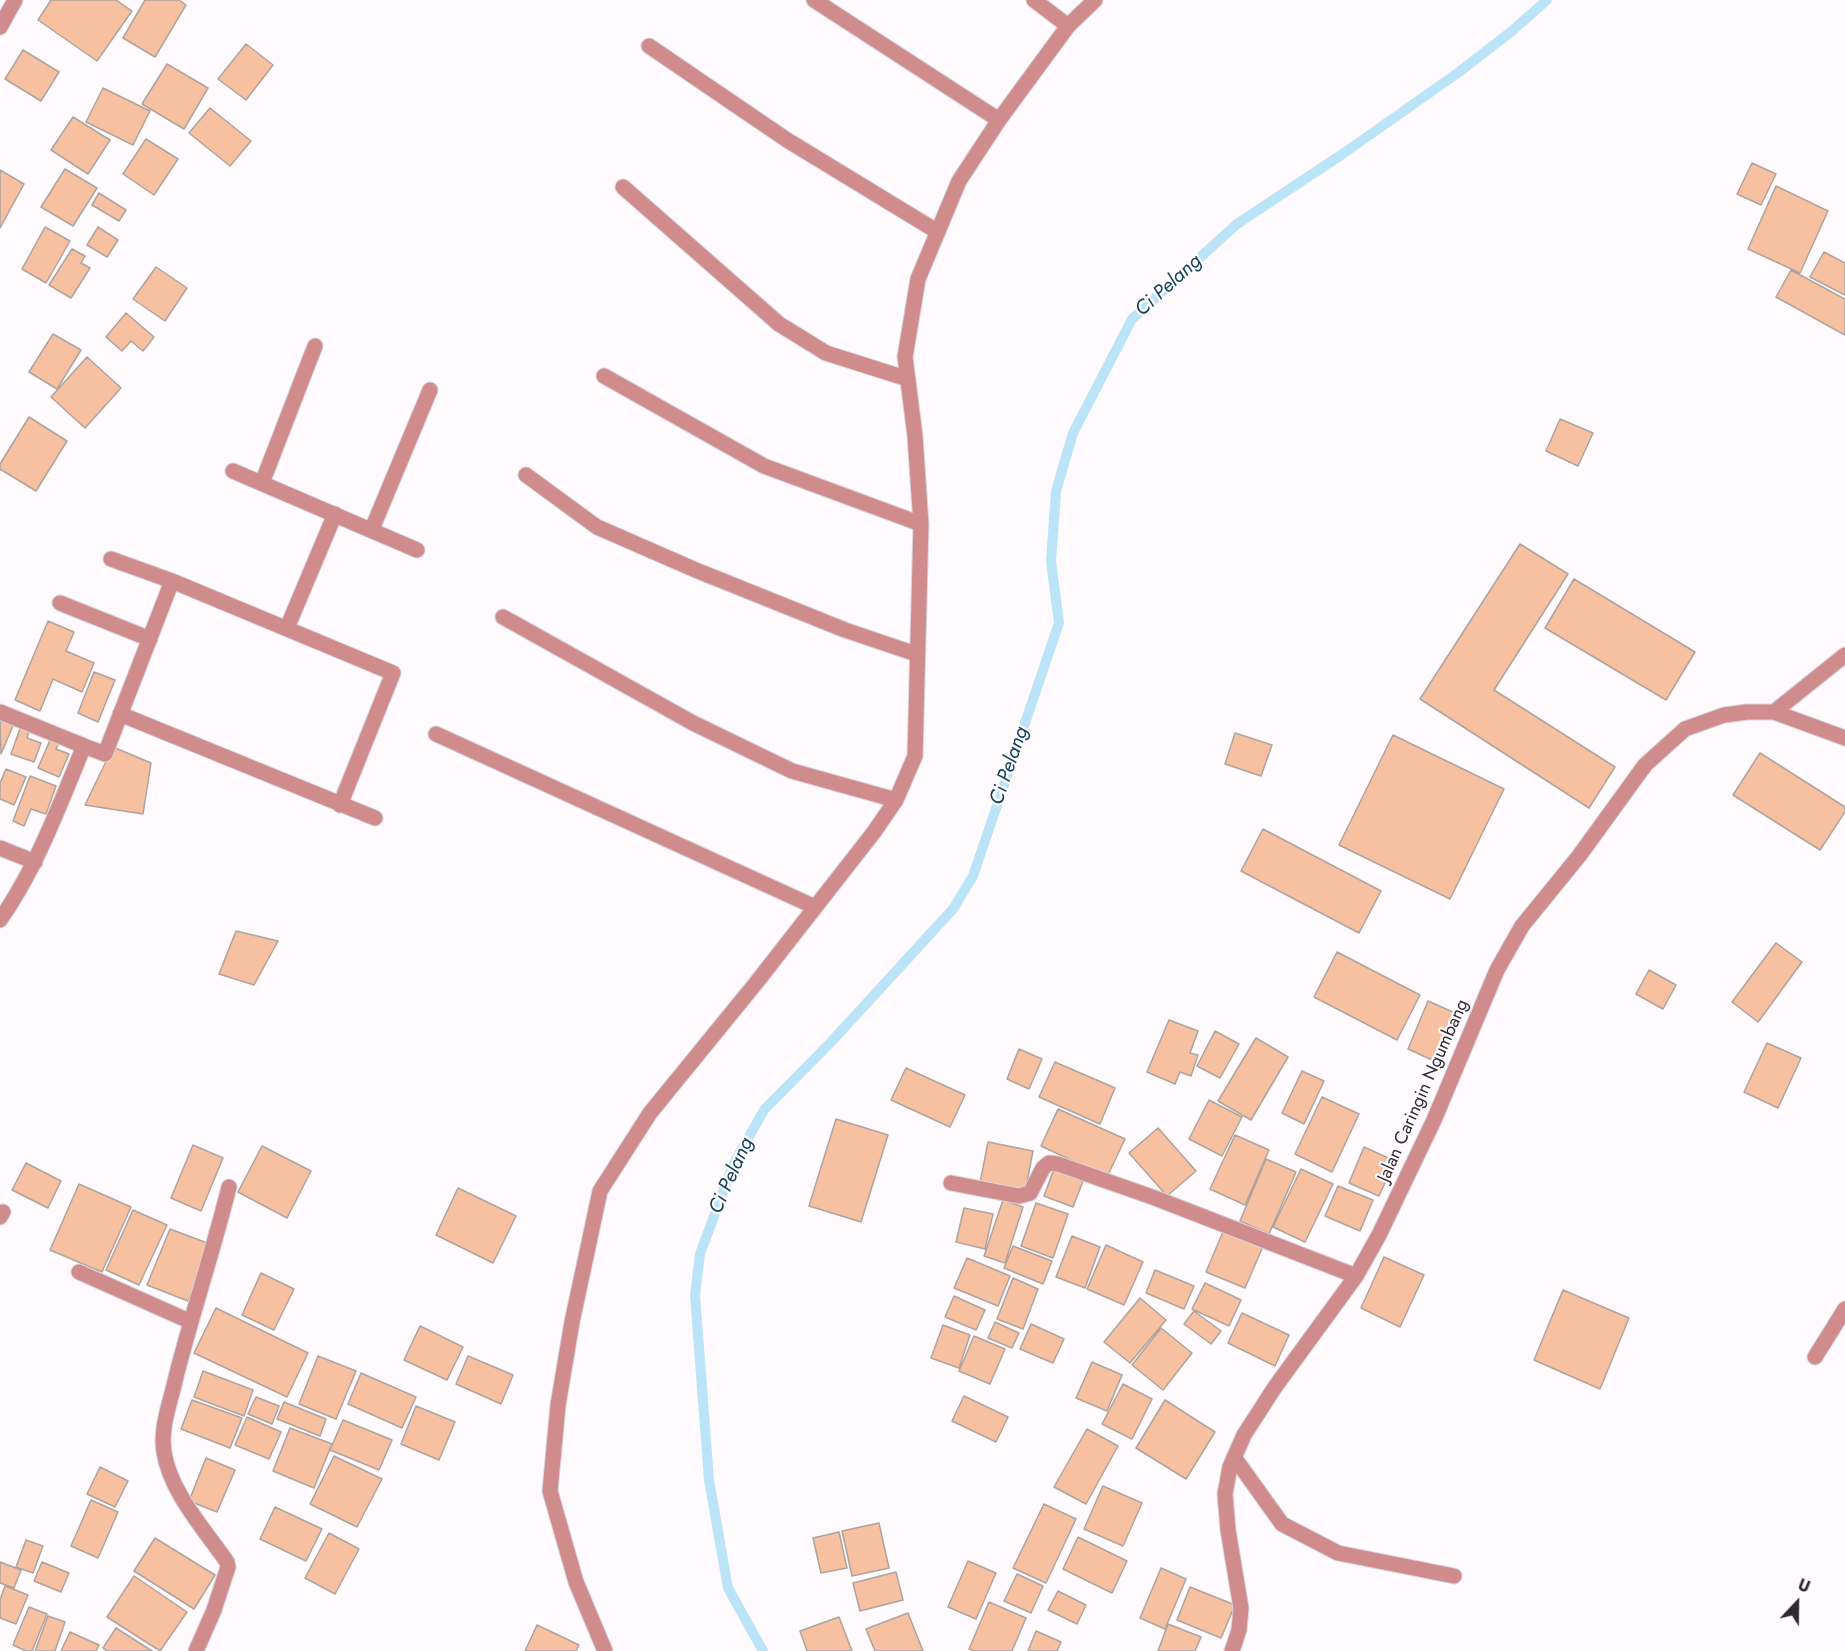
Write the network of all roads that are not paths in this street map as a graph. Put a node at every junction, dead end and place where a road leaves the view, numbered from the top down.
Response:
1 (15, 0) edge
2 (814, 0) edge
3 (1034, 0) edge
4 (1095, 0) edge
5 (1068, 26) junction
6 (0, 27) edge
7 (649, 46) dead end
8 (999, 120) junction
9 (623, 187) dead end
10 (938, 232) junction
11 (315, 346) dead end
12 (604, 376) dead end
13 (908, 380) junction
14 (430, 390) dead end
15 (233, 471) dead end
16 (526, 475) dead end
17 (262, 483) junction
18 (334, 514) junction
19 (921, 524) junction
20 (372, 529) junction
21 (417, 549) dead end
22 (111, 559) dead end
23 (172, 581) junction
24 (60, 603) dead end
25 (503, 617) dead end
26 (287, 628) junction
27 (150, 639) junction
28 (916, 654) junction
29 (1845, 655) edge
30 (0, 712) edge
31 (1774, 712) junction
32 (120, 714) junction
33 (436, 734) dead end
34 (1845, 738) edge
35 (84, 746) junction
36 (896, 800) junction
37 (340, 805) junction
38 (375, 818) dead end
39 (0, 848) edge
40 (35, 862) junction
41 (815, 907) junction
42 (0, 920) edge
43 (951, 1184) dead end
44 (229, 1187) dead end
45 (79, 1272) dead end
46 (1356, 1276) junction
47 (1845, 1309) edge
48 (189, 1321) junction
49 (1815, 1357) dead end
50 (1234, 1457) junction
51 (1454, 1576) dead end
52 (196, 1651) edge
53 (605, 1651) edge
54 (1232, 1651) edge

1 - 6 street
2 - 8 street
3 - 5 street
4 - 5 street
5 - 8 street
7 - 10 street
8 - 10 street
9 - 13 street
10 - 13 street
11 - 17 street
12 - 19 street
13 - 19 street
14 - 20 street
15 - 17 street
16 - 28 street
17 - 18 street
18 - 20 street
18 - 26 street
19 - 28 street
20 - 21 street
22 - 23 street
23 - 26 street
23 - 27 street
24 - 27 street
25 - 36 street
26 - 37 street
27 - 32 street
28 - 36 street
29 - 31 street
30 - 35 street
31 - 34 street, Jalan Caringin Ngumbang
31 - 46 street, Jalan Caringin Ngumbang
32 - 35 street
32 - 37 street
33 - 41 street
35 - 40 street
36 - 41 street
37 - 38 street
39 - 40 street
40 - 42 street
41 - 53 street
43 - 46 street
44 - 48 street
45 - 48 street
46 - 50 street, Jalan Caringin Ngumbang
47 - 49 street
48 - 52 street
50 - 51 street
50 - 54 street, Jalan Caringin Ngumbang

